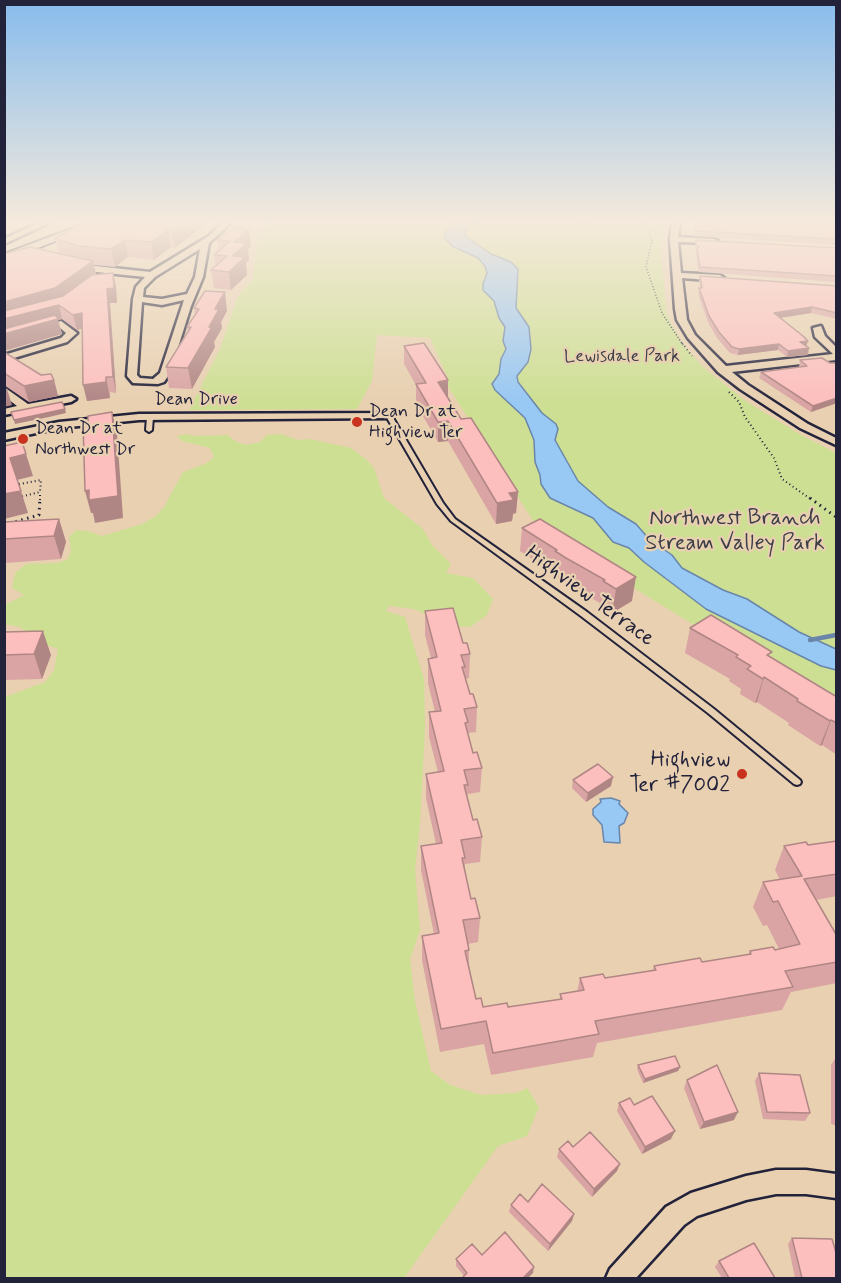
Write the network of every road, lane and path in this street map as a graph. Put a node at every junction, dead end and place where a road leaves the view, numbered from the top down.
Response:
1 (144, 283) edge
2 (197, 283) edge
3 (678, 283) edge
4 (191, 296) junction
5 (137, 299) junction
6 (818, 328) dead end
7 (4, 340) edge
8 (837, 352) edge
9 (837, 357) edge
10 (4, 358) edge
11 (722, 370) junction
12 (4, 390) edge
13 (71, 399) dead end
14 (25, 407) junction
15 (4, 412) edge
16 (389, 416) joint
17 (150, 417) junction
18 (149, 430) dead end
19 (4, 437) edge
20 (834, 439) edge
21 (14, 486) edge
22 (40, 492) junction
23 (13, 498) edge
24 (4, 525) edge
25 (797, 782) dead end
26 (837, 1186) edge
27 (619, 1278) edge

1 - 5 street
2 - 4 street
3 - 11 street
4 - 5 street
4 - 5 street
6 - 8 street
7 - 10 street
9 - 11 street
11 - 20 street
12 - 14 street
13 - 14 street
14 - 15 street
16 - 17 street, Dean Drive
16 - 25 lane, Highview Terrace
17 - 18 lane
17 - 19 street, Dean Drive
21 - 22 path
22 - 23 path
22 - 24 path
26 - 27 street

